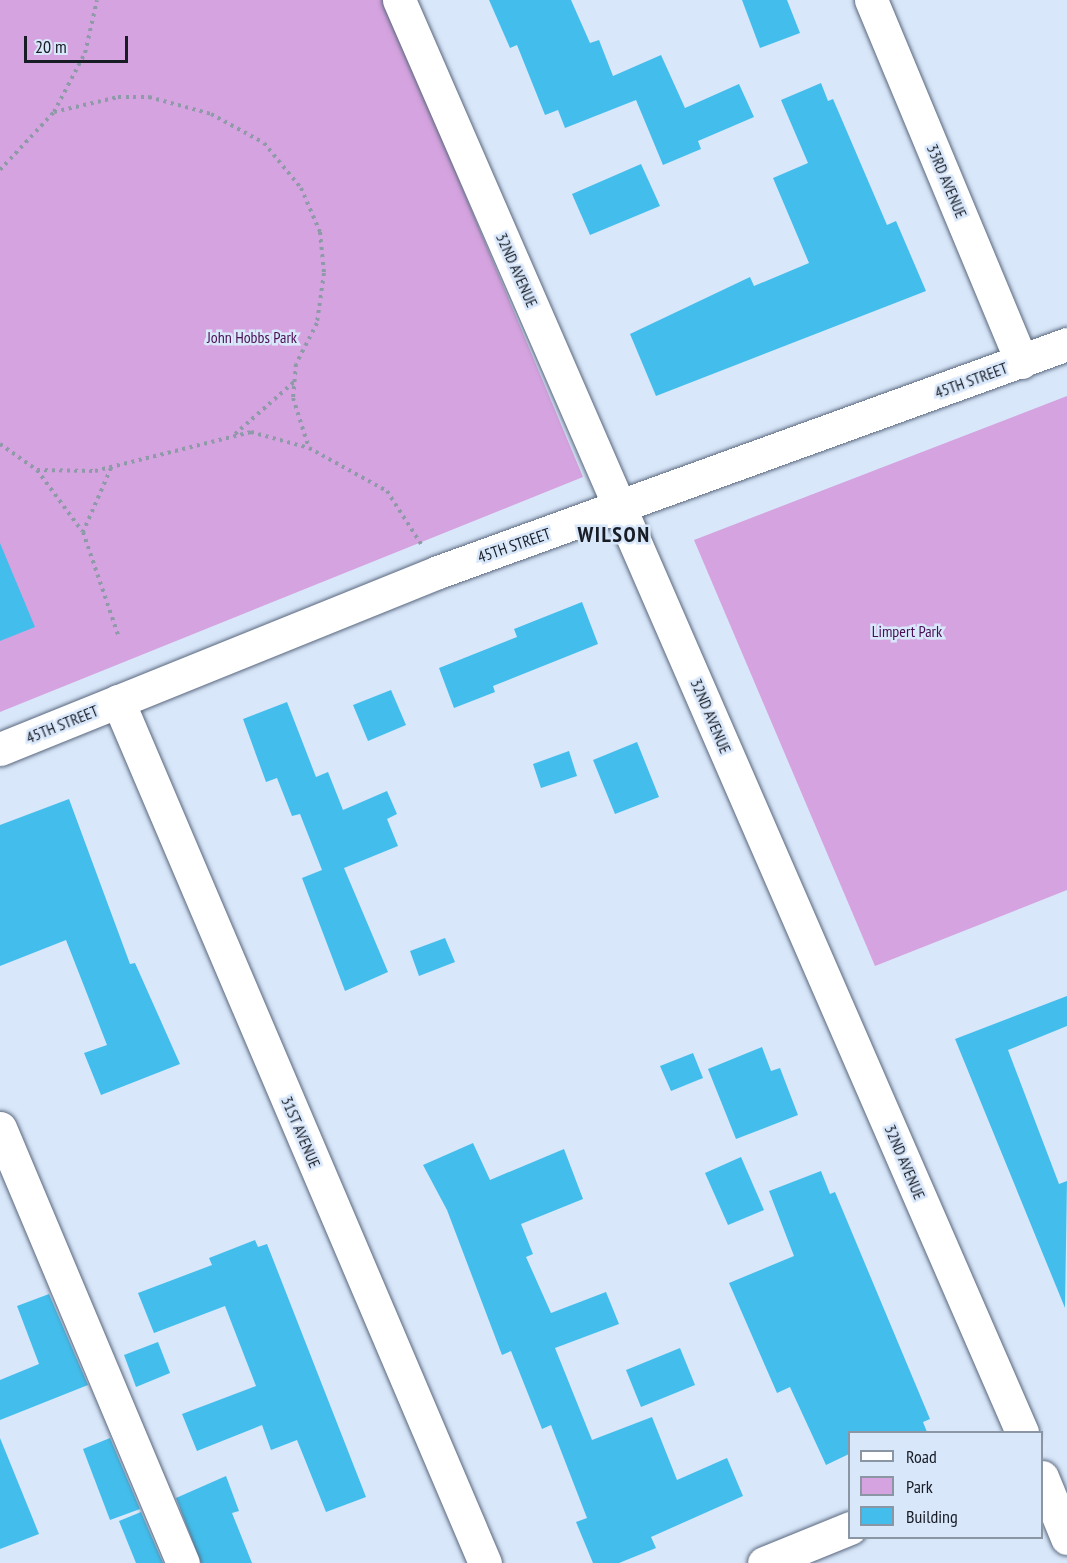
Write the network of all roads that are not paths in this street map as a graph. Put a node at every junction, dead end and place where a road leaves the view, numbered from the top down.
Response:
1 (399, 0) edge
2 (872, 0) edge
3 (1067, 344) edge
4 (1023, 362) junction
5 (621, 508) junction
6 (118, 701) junction
7 (0, 749) edge
8 (0, 1128) edge
9 (1022, 1431) edge
10 (1043, 1482) edge
11 (848, 1528) edge
12 (1067, 1538) edge
13 (778, 1560) edge
14 (183, 1563) edge
15 (485, 1563) edge

1 - 5 street, 32ND AVENUE
2 - 4 street, 33RD AVENUE
3 - 4 street, 45TH STREET
4 - 5 street, 45TH STREET
5 - 6 street, 45TH STREET
5 - 9 street, 32ND AVENUE
6 - 7 street, 45TH STREET
6 - 15 street, 31ST AVENUE
8 - 14 street
10 - 12 street
11 - 13 street

